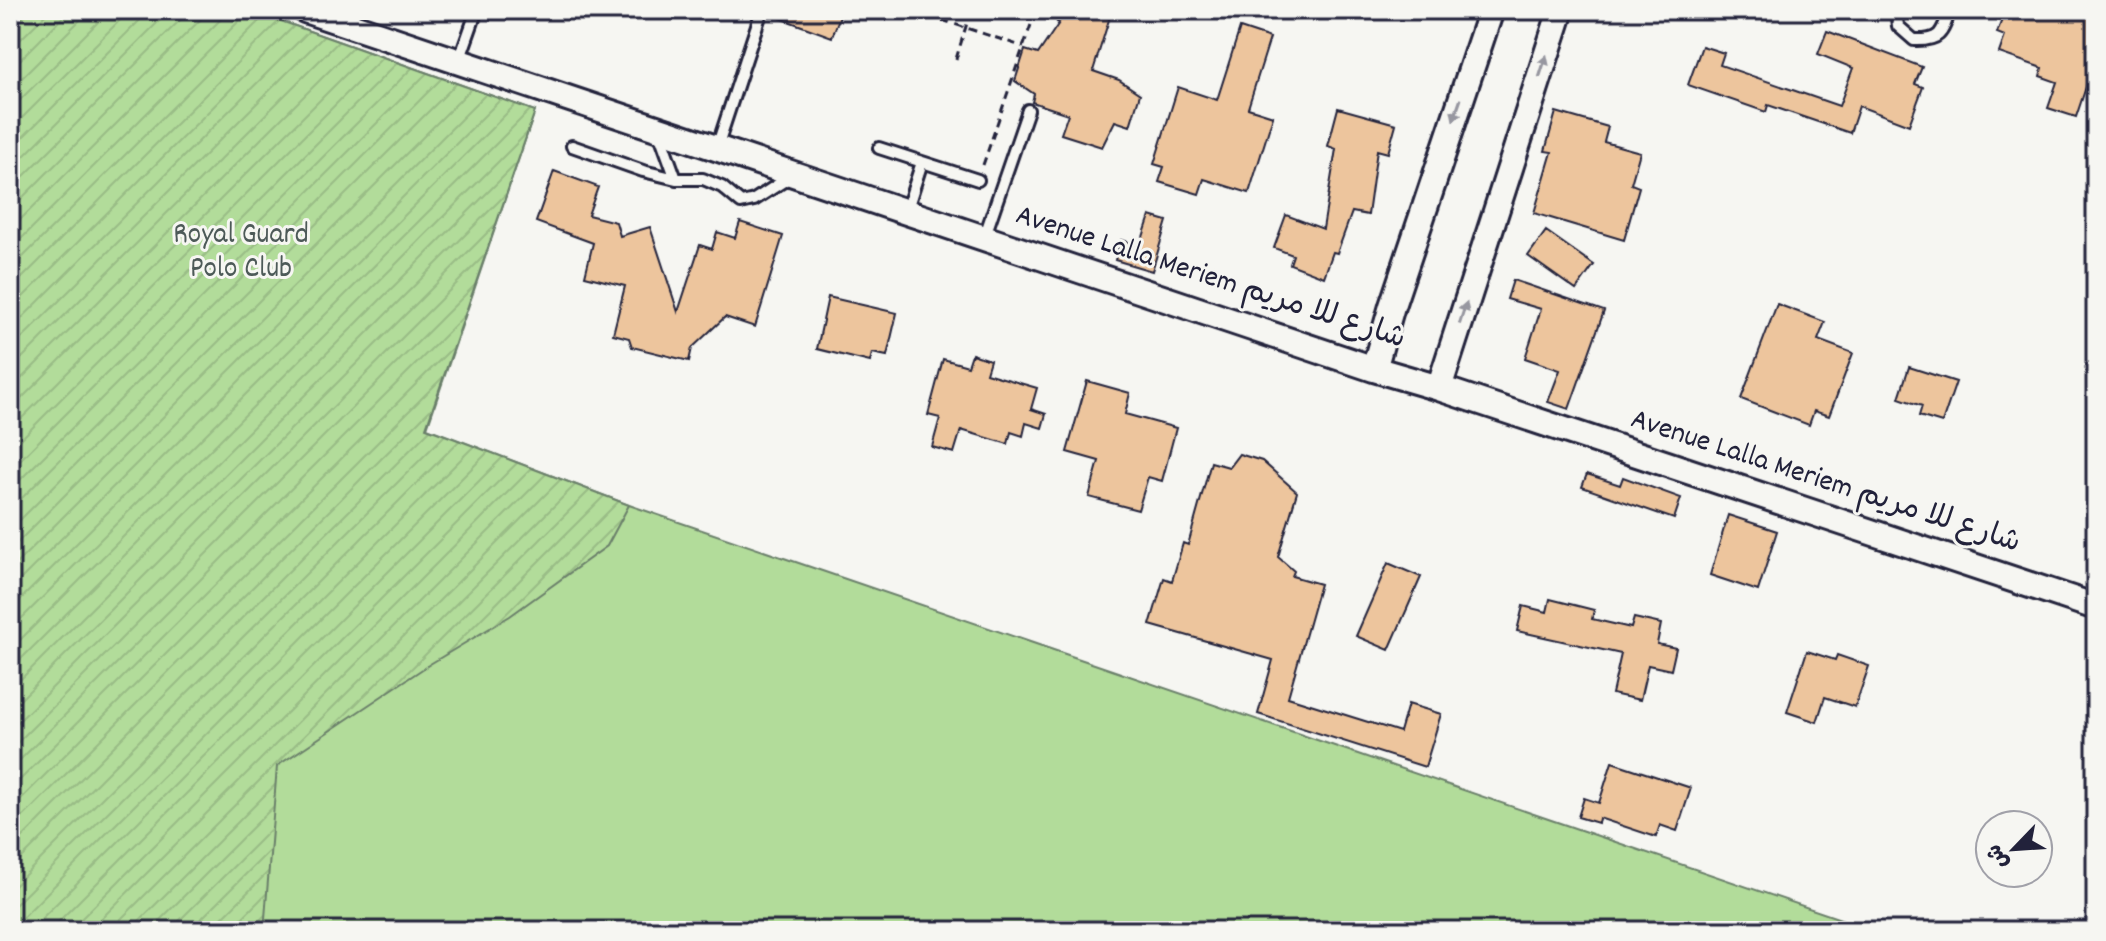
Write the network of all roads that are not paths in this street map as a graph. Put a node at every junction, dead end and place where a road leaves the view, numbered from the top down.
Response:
1 (305, 10) edge
2 (477, 10) edge
3 (762, 10) edge
4 (1491, 10) edge
5 (1561, 10) edge
6 (1896, 10) edge
7 (1950, 10) edge
8 (459, 62) junction
9 (1028, 110) dead end
10 (658, 128) junction
11 (572, 146) dead end
12 (717, 147) junction
13 (879, 148) dead end
14 (922, 162) junction
15 (794, 174) junction
16 (676, 179) junction
17 (978, 180) road end
18 (906, 212) junction
19 (984, 238) junction
20 (1374, 369) junction
21 (1439, 388) junction
22 (2096, 607) edge

1 - 8 street, Avenue Lalla Meriem شارع للا مريم
2 - 8 lane
3 - 12 lane
4 -> 20 street
21 -> 5 street
6 - 7 lane
8 - 10 street, Avenue Lalla Meriem شارع للا مريم
9 - 19 lane
10 - 12 street, Avenue Lalla Meriem شارع للا مريم
10 - 16 lane
11 - 16 lane
12 - 15 street, Avenue Lalla Meriem شارع للا مريم
13 - 14 lane
14 - 17 lane
14 - 18 lane
15 - 16 lane
15 - 18 street, Avenue Lalla Meriem شارع للا مريم
18 - 19 street, Avenue Lalla Meriem شارع للا مريم
19 - 20 street, Avenue Lalla Meriem شارع للا مريم
20 - 21 street, Avenue Lalla Meriem شارع للا مريم
21 - 22 street, Avenue Lalla Meriem شارع للا مريم

